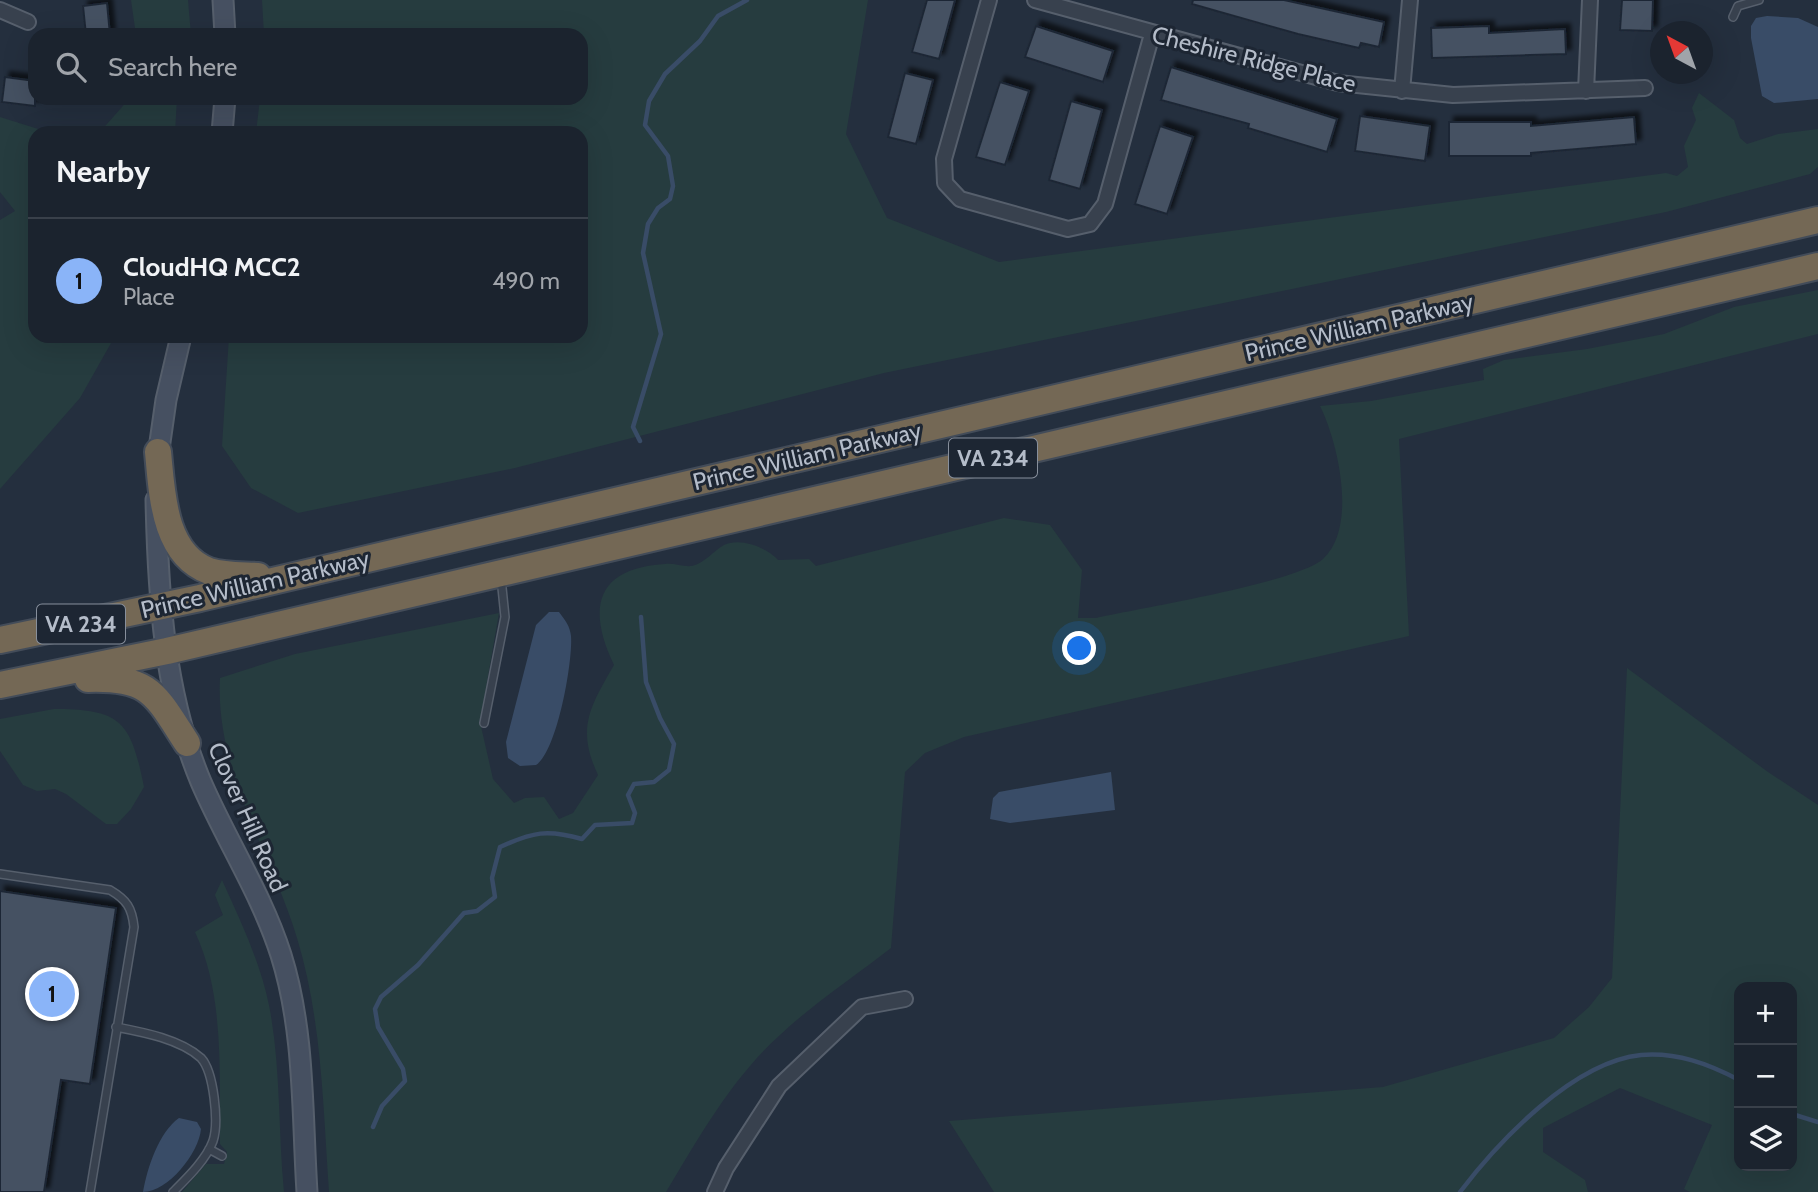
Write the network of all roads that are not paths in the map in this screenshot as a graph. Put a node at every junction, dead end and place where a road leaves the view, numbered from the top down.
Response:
1 (223, 0) edge
2 (989, 0) edge
3 (1035, 0) edge
4 (1410, 0) edge
5 (1590, 0) edge
6 (1759, 0) edge
7 (0, 10) edge
8 (1733, 18) dead end
9 (28, 22) dead end
10 (225, 28) edge
11 (1152, 34) junction
12 (1645, 89) dead end
13 (1402, 91) junction
14 (1586, 91) junction
15 (224, 105) edge
16 (223, 126) edge
17 (1818, 220) edge
18 (1818, 266) edge
19 (180, 343) edge
20 (158, 452) junction
21 (500, 573) junction
22 (288, 577) junction
23 (161, 606) junction
24 (0, 640) edge
25 (167, 651) junction
26 (11, 683) edge
27 (484, 723) dead end
28 (187, 743) junction
29 (0, 874) edge
30 (905, 999) dead end
31 (116, 1027) junction
32 (209, 1149) junction
33 (222, 1156) dead end
34 (90, 1192) edge
35 (173, 1192) edge
36 (307, 1192) edge
37 (716, 1192) edge

1 - 10 street
2 - 11 street
3 - 11 street, Cheshire Ridge Place
4 - 13 street
5 - 14 street
6 - 8 lane
7 - 9 street
11 - 13 street, Cheshire Ridge Place
12 - 14 street, Cheshire Ridge Place
13 - 14 street, Cheshire Ridge Place
15 - 16 street
17 - 22 highway, Prince William Parkway / VA 234
18 - 21 highway, Prince William Parkway / VA 234
19 - 20 street, Clover Hill Road
20 - 22 highway
20 - 23 street, Clover Hill Road
21 - 25 highway, Prince William Parkway / VA 234
21 - 27 lane
22 - 23 highway, Prince William Parkway / VA 234
23 - 24 highway, Prince William Parkway / VA 234
23 - 25 street, Clover Hill Road
25 - 26 highway, Prince William Parkway / VA 234
25 - 28 street, Clover Hill Road
26 - 28 highway
28 - 36 street, Clover Hill Road
29 - 31 lane
30 - 37 street
31 - 32 lane
31 - 34 lane
32 - 33 lane
32 - 35 lane

